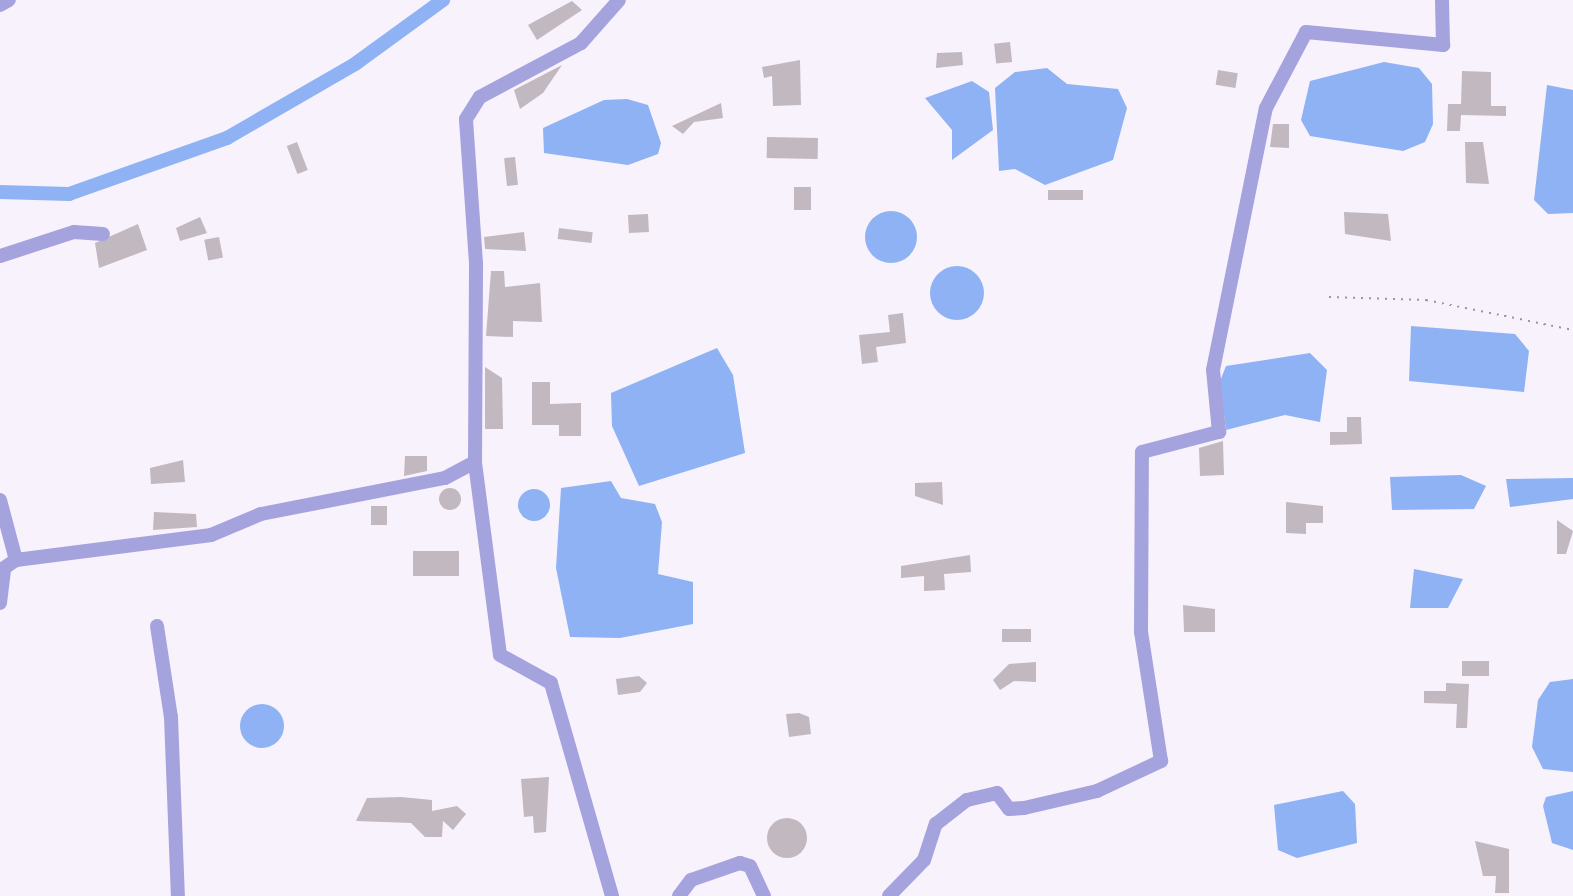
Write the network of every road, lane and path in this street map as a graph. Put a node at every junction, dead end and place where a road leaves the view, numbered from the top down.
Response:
1 (9, 0) edge
2 (619, 0) edge
3 (1442, 0) edge
4 (0, 5) edge
5 (103, 234) dead end
6 (0, 256) edge
7 (1329, 297) dead end
8 (1573, 330) edge
9 (475, 462) junction
10 (0, 500) edge
11 (16, 560) junction
12 (0, 603) edge
13 (157, 626) dead end
14 (178, 896) edge
15 (612, 896) edge
16 (679, 896) edge
17 (764, 896) edge
18 (889, 896) edge

1 - 4 street
2 - 9 street
3 - 18 street
5 - 6 street
7 - 8 path
9 - 11 street
9 - 15 street
10 - 11 street
11 - 12 street
13 - 14 street
16 - 17 street

